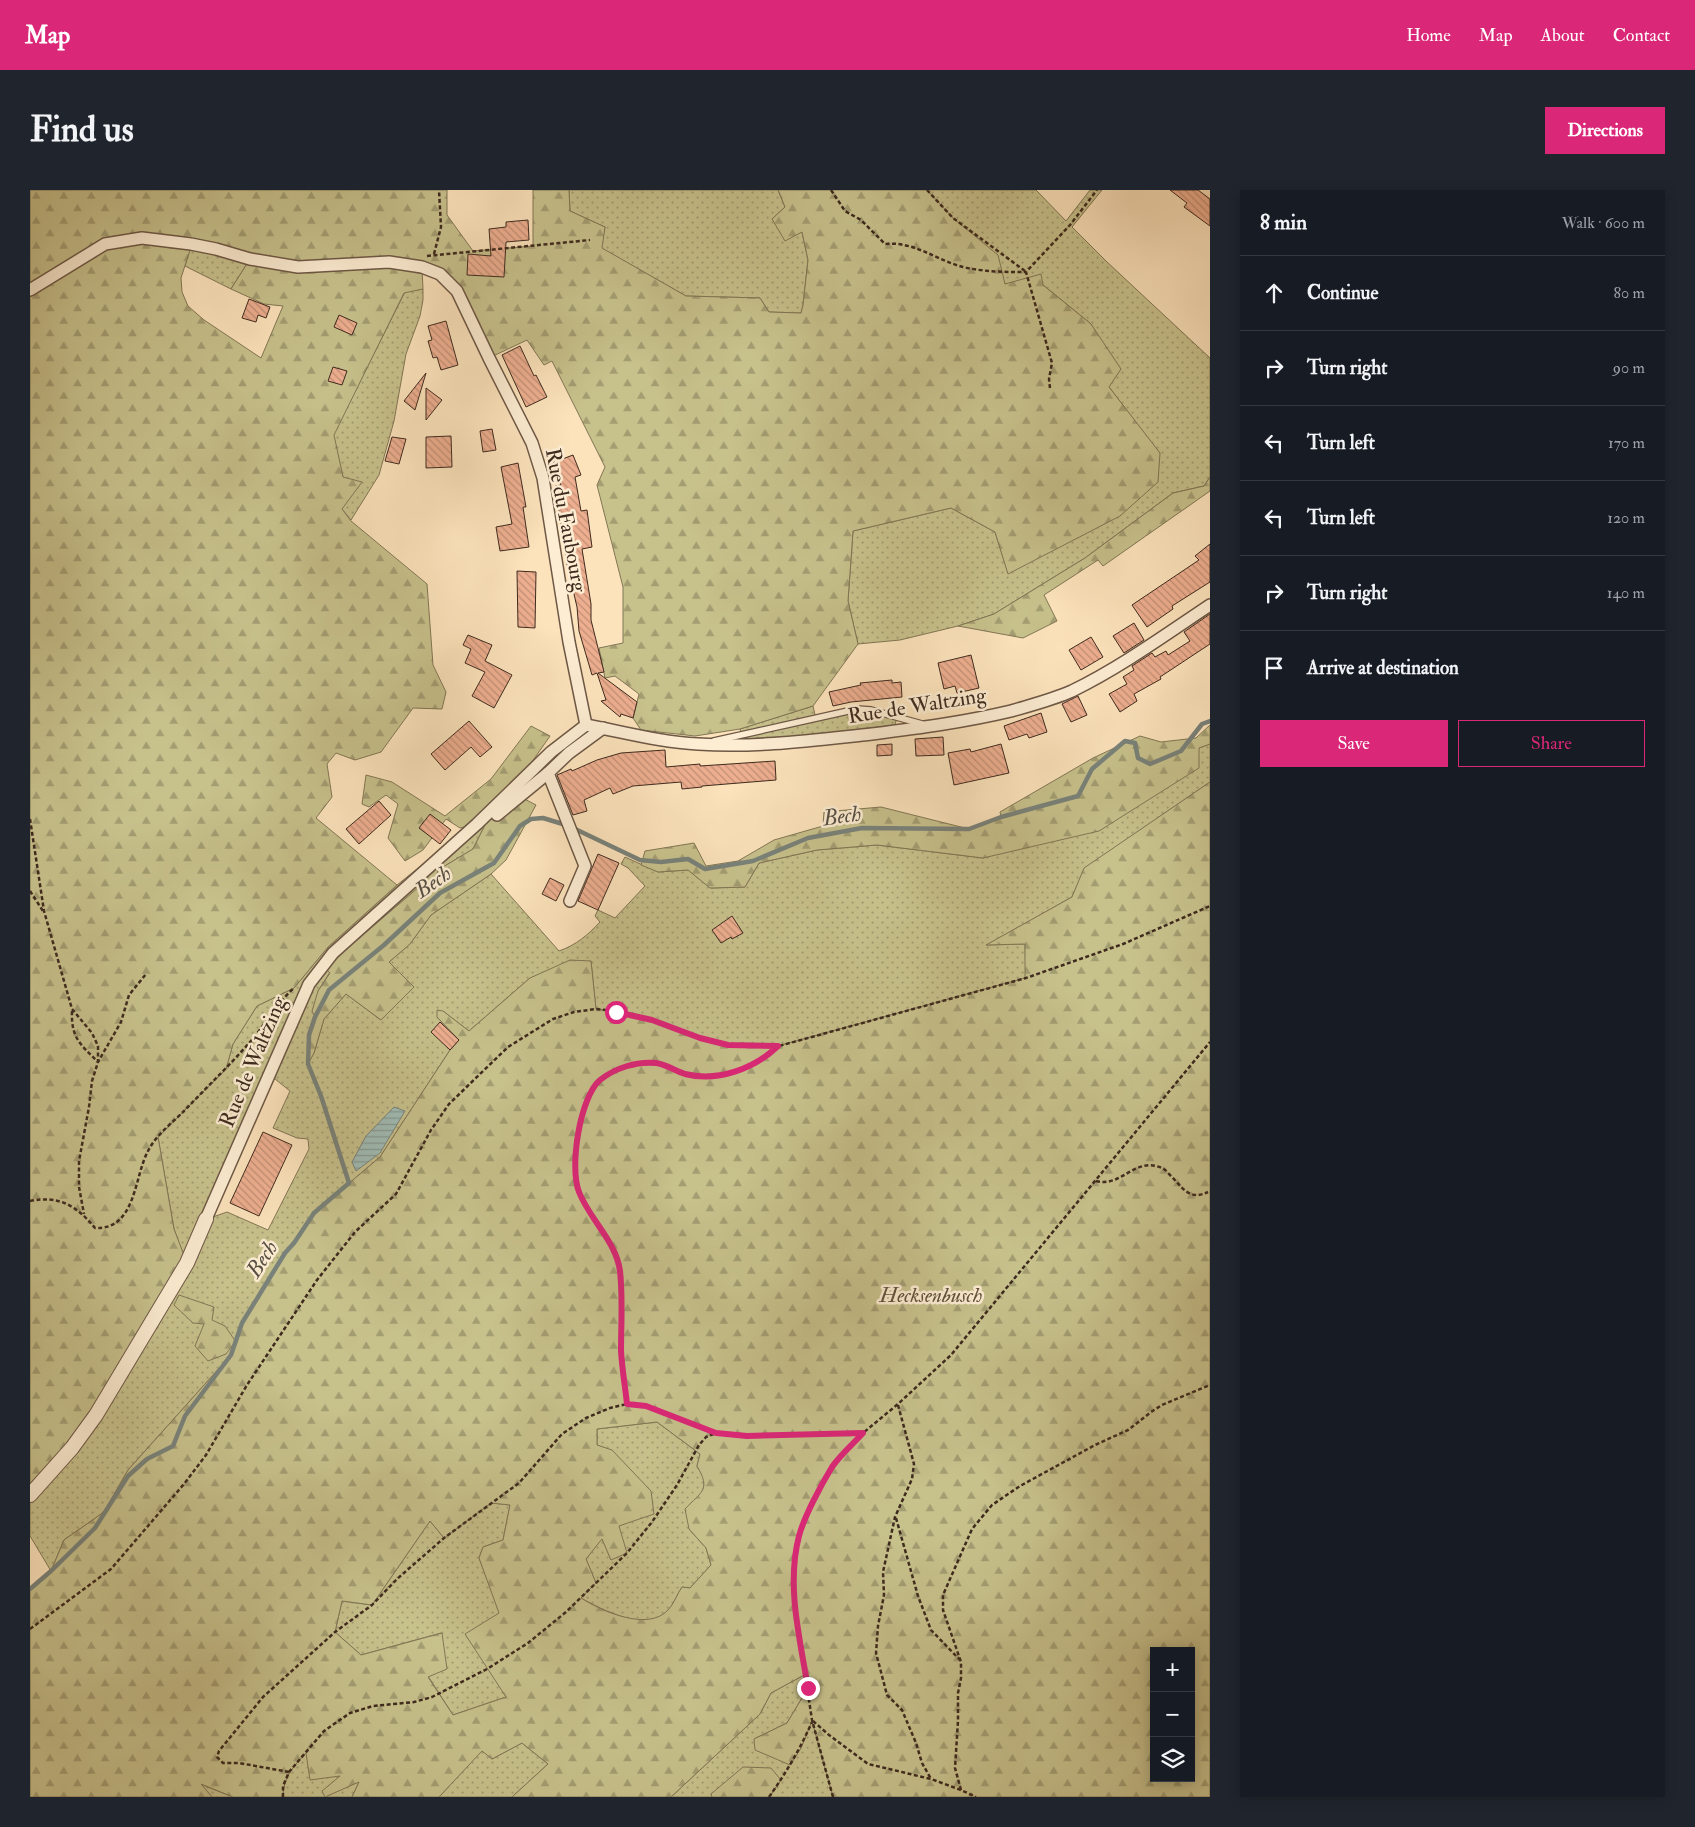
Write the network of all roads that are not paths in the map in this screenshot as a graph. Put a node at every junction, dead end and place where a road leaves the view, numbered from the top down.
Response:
1 (30, 290) edge
2 (1210, 604) edge
3 (586, 725) junction
4 (931, 727) junction
5 (603, 728) junction
6 (698, 744) junction
7 (548, 773) junction
8 (477, 824) junction
9 (570, 901) dead end
10 (206, 1219) joint
11 (30, 1495) edge

1 - 3 street, Rue du Faubourg
2 - 4 street, Rue de Waltzing
3 - 5 street, Rue de Waltzing
3 - 8 street, Rue de Waltzing
4 - 6 street, Rue de Waltzing
4 - 6 lane
5 - 6 street, Rue de Waltzing
5 - 7 street
7 - 8 street
7 - 9 street
8 - 10 street, Rue de Waltzing
10 - 11 street, Rue de Waltzing

